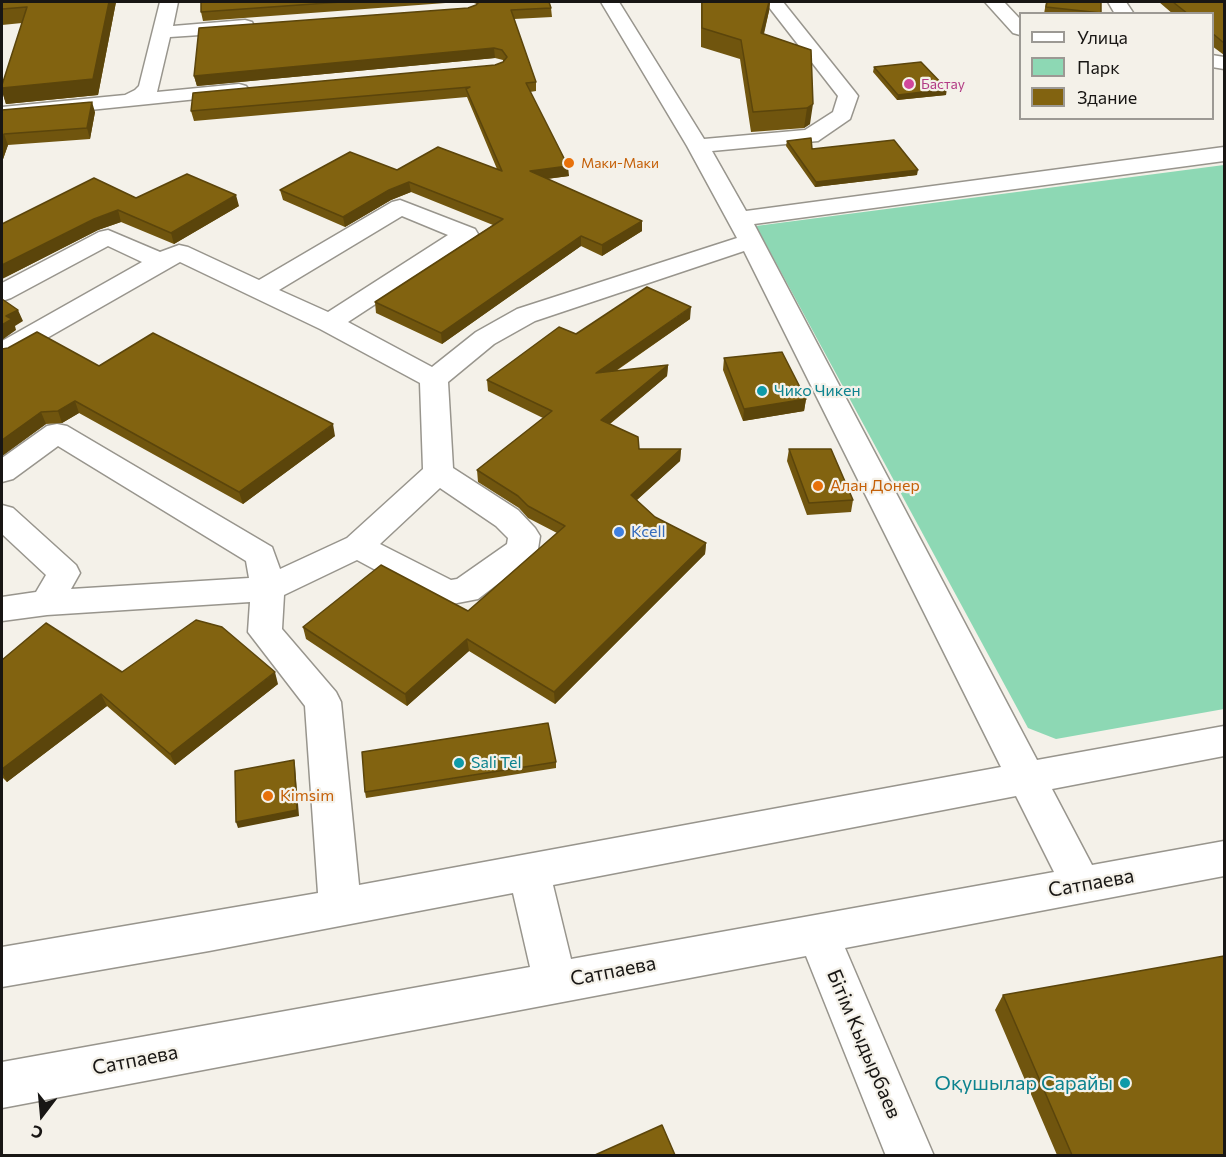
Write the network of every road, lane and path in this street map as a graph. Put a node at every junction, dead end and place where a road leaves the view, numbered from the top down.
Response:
1 (169, 2) edge
2 (610, 2) edge
3 (774, 2) edge
4 (994, 2) edge
5 (269, 24) edge
6 (1019, 28) edge
7 (163, 32) junction
8 (258, 88) edge
9 (129, 100) junction
10 (2, 112) edge
11 (698, 146) junction
12 (1224, 154) edge
13 (745, 230) junction
14 (161, 262) junction
15 (261, 290) junction
16 (22, 306) edge
17 (329, 322) junction
18 (2, 352) edge
19 (434, 379) junction
20 (2, 472) edge
21 (438, 472) junction
22 (2, 516) edge
23 (358, 546) junction
24 (268, 589) junction
25 (47, 603) junction
26 (2, 609) edge
27 (1224, 741) edge
28 (1026, 778) junction
29 (1224, 858) edge
30 (529, 872) junction
31 (1081, 885) junction
32 (340, 908) junction
33 (818, 933) junction
34 (2, 967) edge
35 (555, 982) junction
36 (2, 1085) edge
37 (910, 1155) edge

1 - 7 street
2 - 11 street
3 - 11 street
4 - 6 street
5 - 7 street
7 - 9 street
8 - 9 street
9 - 10 street
11 - 13 street
12 - 13 street
13 - 19 street
13 - 28 street
14 - 15 street
14 - 16 street
14 - 16 street
15 - 17 street
15 - 17 street
16 - 18 street
17 - 19 street
19 - 21 street
20 - 24 street
21 - 23 street
21 - 23 street
22 - 25 street
23 - 24 street
24 - 25 street
24 - 32 street
25 - 26 street
27 - 28 street
28 - 30 street
28 - 31 street
29 - 31 street, Сатпаева
30 - 32 street
30 - 35 street
31 - 33 street, Сатпаева
32 - 34 street
33 - 35 street, Сатпаева
33 - 37 street, Бiтiм Кыдырбаев
35 - 36 street, Сатпаева

